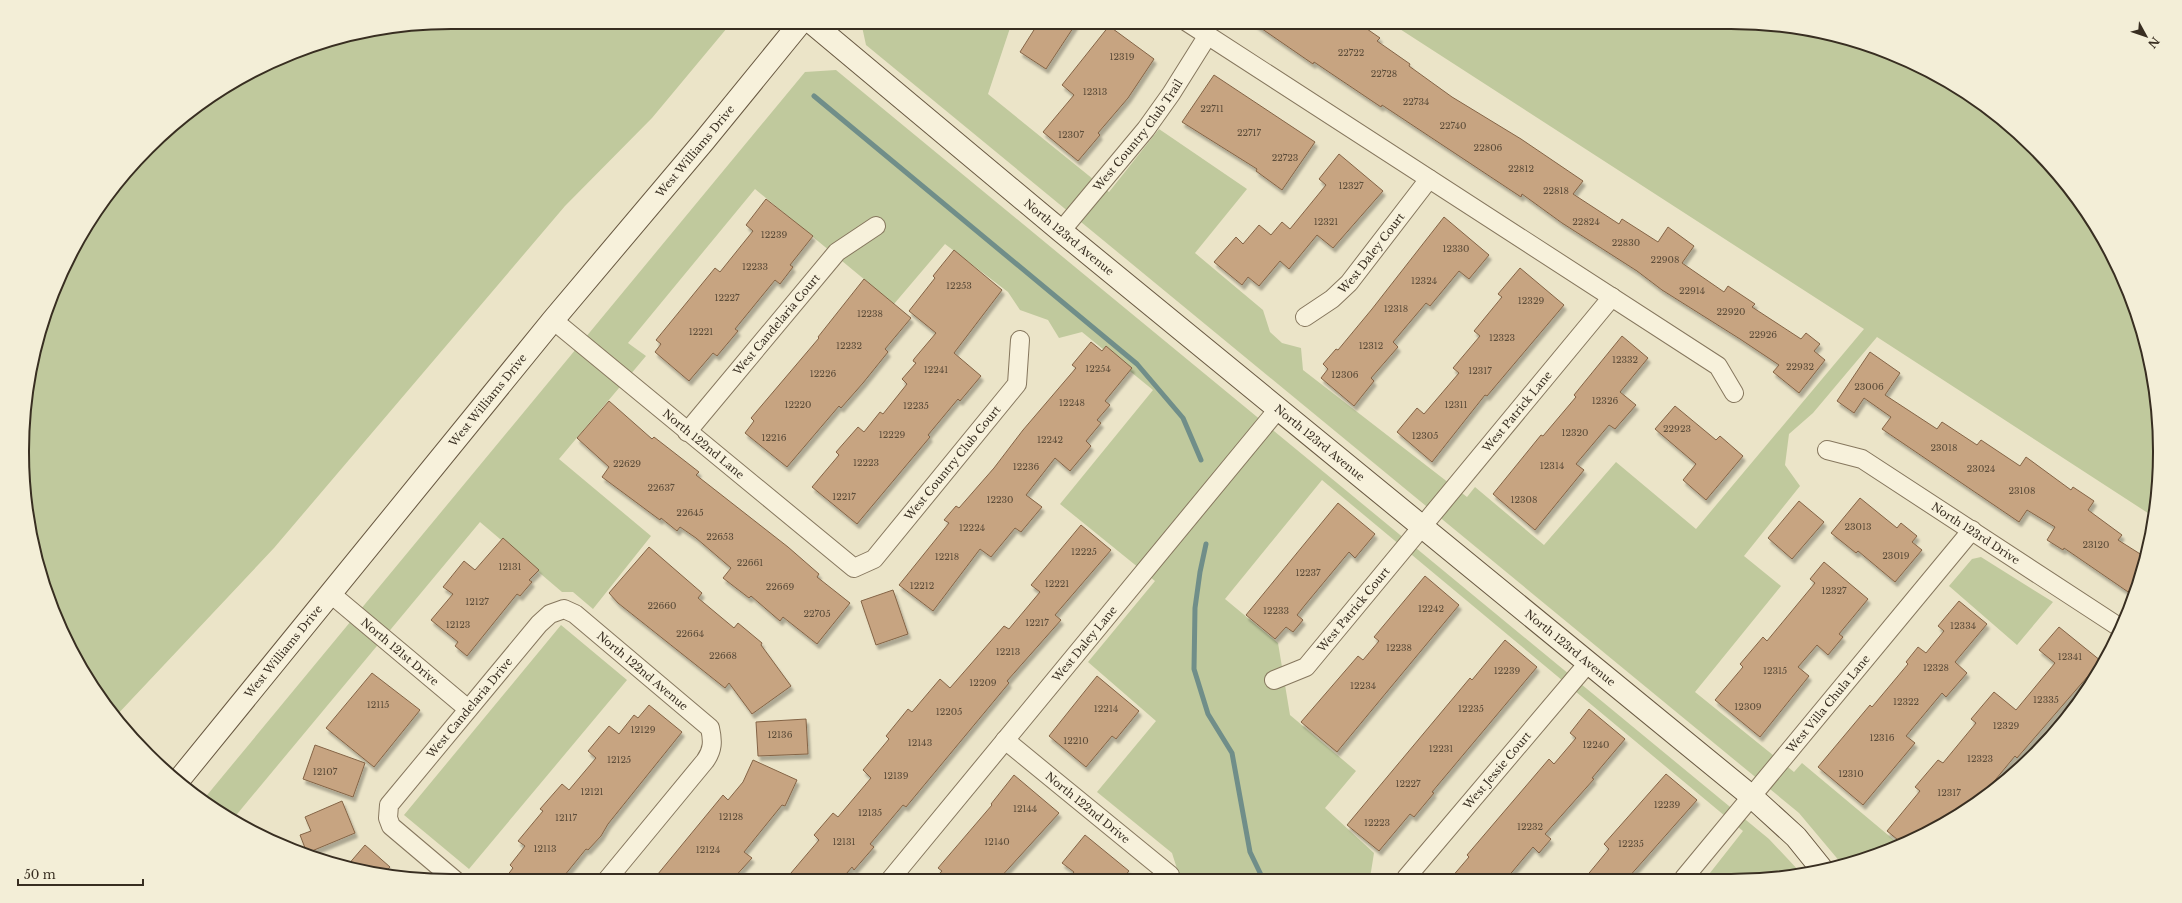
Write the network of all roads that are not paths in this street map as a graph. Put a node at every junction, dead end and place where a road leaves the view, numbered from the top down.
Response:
1 (795, 29) edge
2 (819, 29) edge
3 (1198, 29) edge
4 (1208, 35) junction
5 (1429, 180) junction
6 (876, 226) dead end
7 (1061, 231) junction
8 (1612, 297) junction
9 (1305, 317) dead end
10 (553, 320) junction
11 (1020, 340) dead end
12 (1734, 393) dead end
13 (1279, 408) junction
14 (687, 432) junction
15 (1827, 450) dead end
16 (1422, 526) junction
17 (1972, 530) junction
18 (854, 568) joint
19 (331, 594) junction
20 (564, 609) joint
21 (2115, 625) edge
22 (1589, 662) junction
23 (1274, 680) dead end
24 (468, 709) junction
25 (1005, 740) junction
26 (182, 776) edge
27 (1751, 796) junction
28 (1819, 865) edge
29 (448, 874) edge
30 (612, 874) edge
31 (895, 874) edge
32 (1164, 874) edge
33 (1409, 874) edge
34 (1687, 874) edge

1 - 10 street, West Williams Drive
2 - 7 street, North 123rd Avenue
3 - 4 street
4 - 5 street
4 - 7 street, West Country Club Trail
5 - 8 street
5 - 9 street, West Daley Court
6 - 14 street, West Candelaria Court
7 - 13 street, North 123rd Avenue
8 - 12 street
8 - 16 street, West Patrick Lane
10 - 14 street, North 122nd Lane
10 - 19 street, West Williams Drive
11 - 18 street, West Country Club Court
13 - 16 street, North 123rd Avenue
13 - 25 street, West Daley Lane
14 - 18 street, North 122nd Lane
15 - 17 street, North 123rd Drive
16 - 22 street, North 123rd Avenue
16 - 23 street, West Patrick Court
17 - 21 street, North 123rd Drive
17 - 27 street, West Villa Chula Lane
19 - 24 street, North 121st Drive
19 - 26 street, West Williams Drive
20 - 24 street, West Candelaria Drive
20 - 30 street, North 122nd Avenue
22 - 27 street, North 123rd Avenue
22 - 33 street, West Jessie Court
24 - 29 street, West Candelaria Drive
25 - 31 street, West Daley Lane
25 - 32 street, North 122nd Drive
27 - 28 street, North 123rd Avenue
27 - 34 street, West Villa Chula Lane

